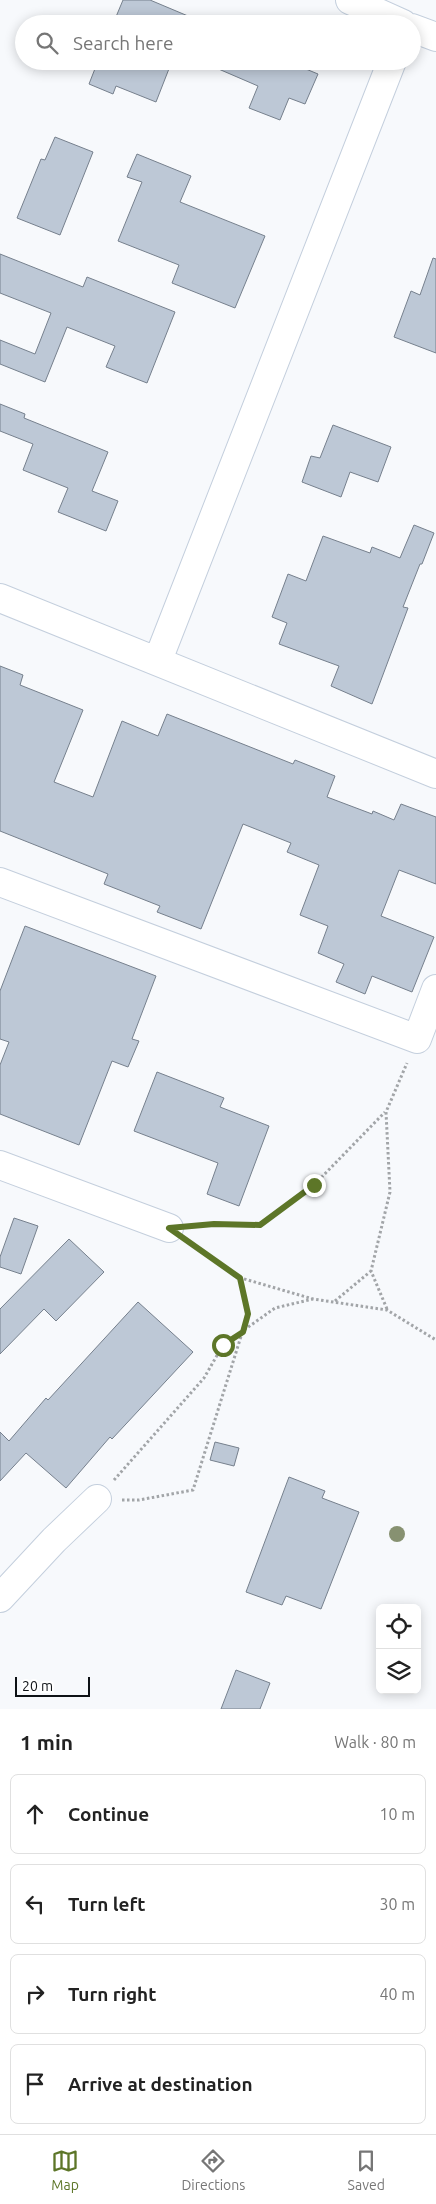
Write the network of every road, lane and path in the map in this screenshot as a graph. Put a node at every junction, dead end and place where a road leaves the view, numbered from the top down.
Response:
1 (350, 0) edge
2 (383, 15) edge
3 (421, 31) edge
4 (436, 37) edge
5 (388, 70) edge
6 (0, 598) edge
7 (158, 660) junction
8 (436, 774) edge
9 (0, 882) edge
10 (436, 989) edge
11 (417, 1039) junction
12 (386, 1112) junction
13 (0, 1165) edge
14 (169, 1228) junction
15 (371, 1271) junction
16 (240, 1278) junction
17 (313, 1299) junction
18 (335, 1302) junction
19 (387, 1310) junction
20 (243, 1332) junction
21 (436, 1340) edge
22 (97, 1499) junction
23 (0, 1598) edge

1 - 2 street
3 - 4 street
5 - 7 street
6 - 7 street
7 - 8 street
9 - 11 street
10 - 11 street
11 - 12 path
12 - 14 path
12 - 15 path
13 - 14 street
14 - 16 path
15 - 18 path
15 - 19 path
16 - 17 path
16 - 20 path
17 - 18 path
17 - 20 path
18 - 19 path
19 - 21 path
20 - 22 path
20 - 22 path
22 - 23 street

